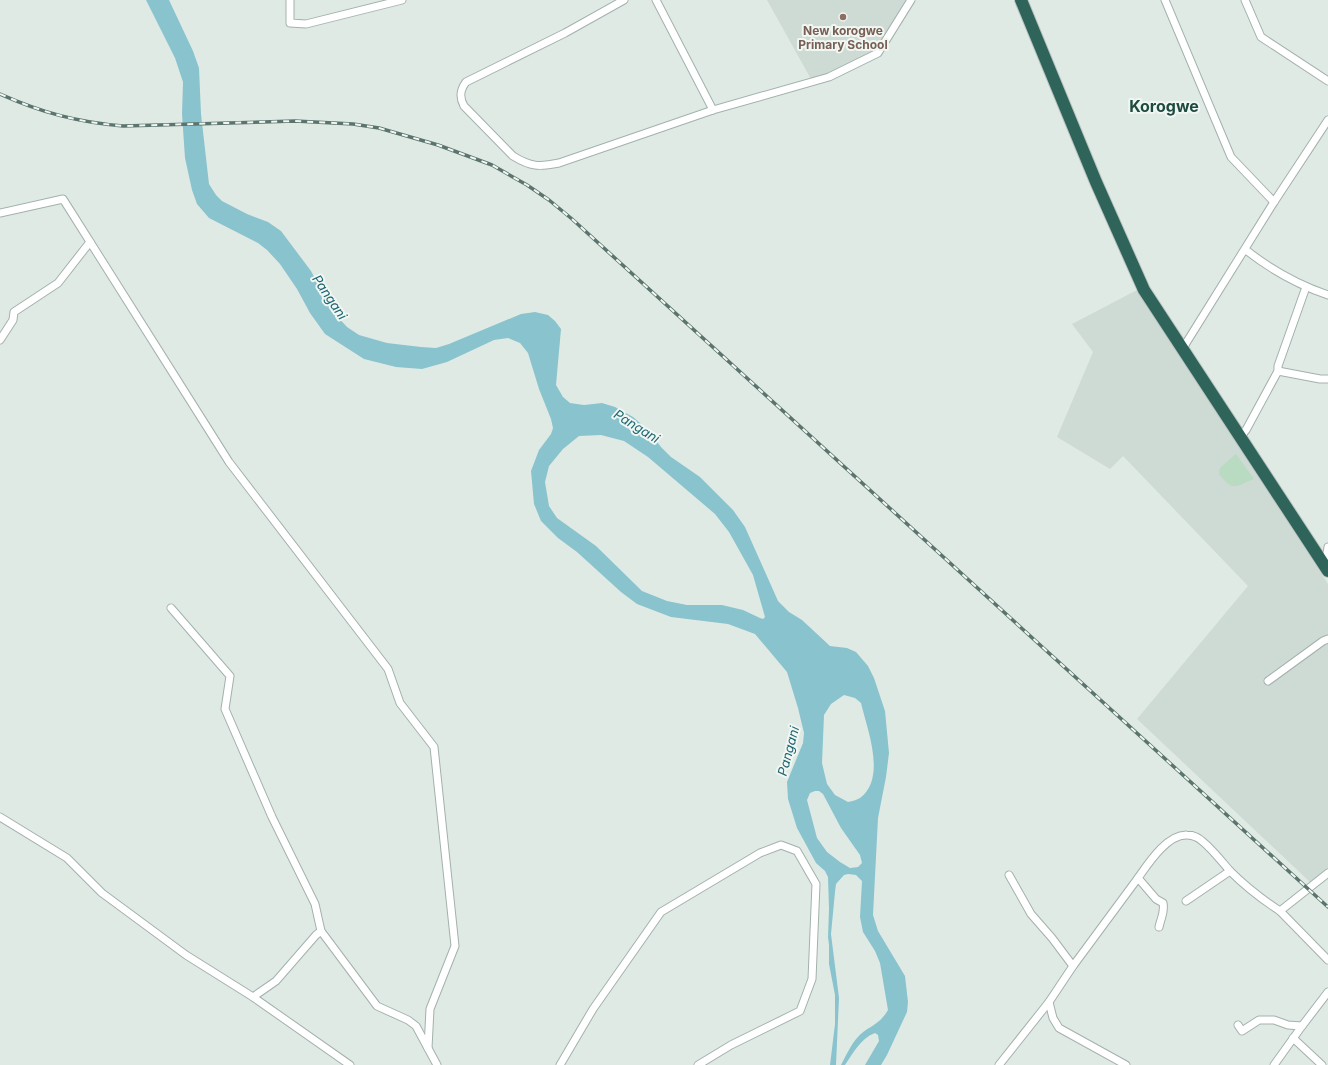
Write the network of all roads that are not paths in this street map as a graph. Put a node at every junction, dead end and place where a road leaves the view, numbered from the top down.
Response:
1 (290, 0) edge
2 (402, 0) edge
3 (624, 0) edge
4 (656, 0) edge
5 (911, 0) edge
6 (1021, 0) edge
7 (1165, 0) edge
8 (1245, 0) edge
9 (615, 2) edge
10 (1328, 81) edge
11 (713, 110) junction
12 (1328, 120) edge
13 (1274, 202) junction
14 (0, 213) edge
15 (90, 242) junction
16 (1246, 250) junction
17 (1306, 287) junction
18 (1328, 295) edge
19 (0, 340) edge
20 (1183, 348) junction
21 (1278, 371) junction
22 (1328, 379) edge
23 (1241, 436) junction
24 (1328, 547) edge
25 (1326, 569) edge
26 (171, 608) dead end
27 (1328, 639) edge
28 (1268, 681) dead end
29 (0, 817) edge
30 (1230, 871) junction
31 (1328, 873) edge
32 (1009, 875) dead end
33 (1138, 878) junction
34 (1186, 900) dead end
35 (1280, 911) junction
36 (1159, 927) dead end
37 (321, 932) junction
38 (1328, 960) edge
39 (1073, 966) junction
40 (1328, 992) edge
41 (253, 997) junction
42 (1048, 1002) junction
43 (1238, 1025) dead end
44 (1302, 1026) junction
45 (1293, 1038) junction
46 (428, 1048) junction
47 (350, 1065) edge
48 (437, 1065) edge
49 (560, 1065) edge
50 (698, 1065) edge
51 (999, 1065) edge
52 (1126, 1065) edge
53 (1274, 1065) edge
54 (1322, 1065) edge

1 - 2 street
3 - 9 street
4 - 11 street
5 - 11 street
6 - 20 highway
7 - 13 street
8 - 10 street
9 - 11 street
12 - 13 street
13 - 16 street
14 - 15 street
15 - 19 street
15 - 46 street
16 - 17 street
16 - 20 street
17 - 18 street
17 - 21 street
20 - 23 highway
21 - 22 street
21 - 23 street
23 - 25 highway
24 - 25 street
26 - 37 street
27 - 28 street
29 - 41 street
30 - 33 street
30 - 34 street
30 - 35 street
31 - 35 street
32 - 39 street
33 - 36 street
33 - 39 street
35 - 38 street
37 - 41 street
37 - 46 street
39 - 42 street
40 - 44 street
41 - 47 street
42 - 51 street
42 - 52 street
43 - 44 street
44 - 45 street
45 - 53 street
45 - 54 street
46 - 48 street
49 - 50 street

